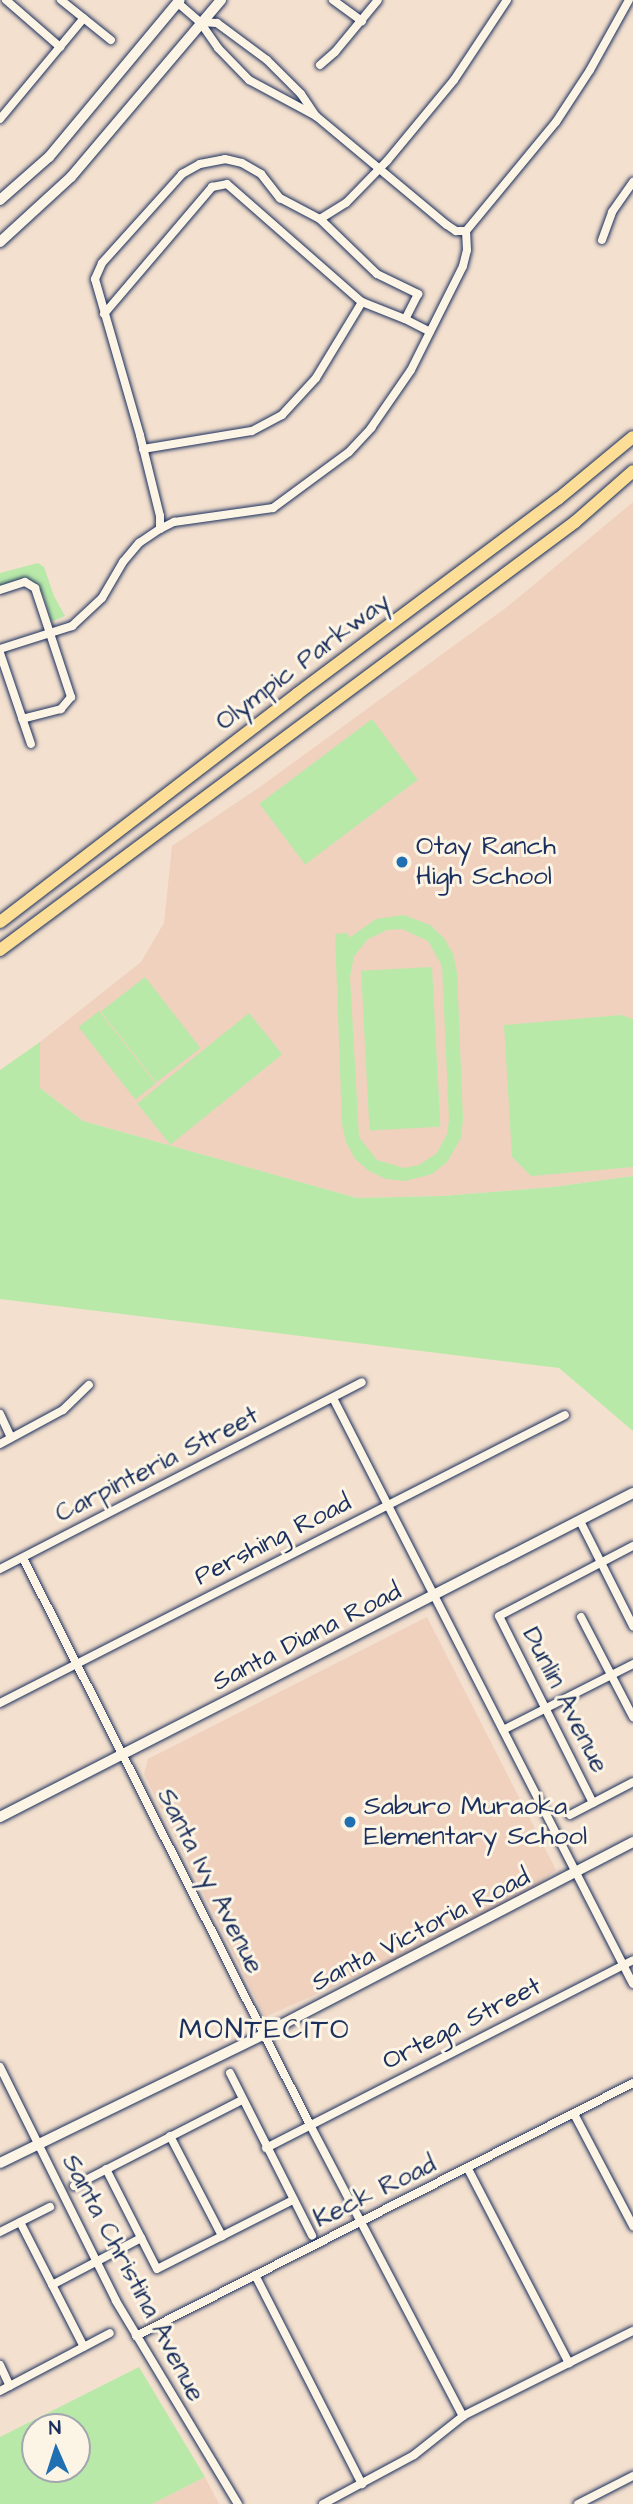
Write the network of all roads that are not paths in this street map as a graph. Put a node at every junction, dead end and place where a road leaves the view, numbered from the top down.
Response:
1 (6, 0) edge
2 (61, 0) edge
3 (221, 0) edge
4 (334, 0) edge
5 (378, 0) edge
6 (507, 0) edge
7 (629, 0) edge
8 (179, 1) edge
9 (84, 18) junction
10 (362, 21) junction
11 (200, 22) junction
12 (111, 40) dead end
13 (60, 47) junction
14 (320, 65) dead end
15 (316, 116) junction
16 (0, 119) edge
17 (379, 166) junction
18 (633, 182) edge
19 (0, 200) edge
20 (320, 219) junction
21 (466, 232) junction
22 (602, 240) dead end
23 (0, 242) edge
24 (362, 302) junction
25 (104, 314) junction
26 (405, 319) junction
27 (430, 332) junction
28 (633, 438) edge
29 (143, 449) junction
30 (633, 471) edge
31 (160, 529) junction
32 (0, 590) edge
33 (49, 634) junction
34 (0, 651) edge
35 (22, 719) junction
36 (31, 744) dead end
37 (191, 775) junction
38 (208, 794) junction
39 (0, 922) edge
40 (0, 950) edge
41 (362, 1382) dead end
42 (89, 1385) dead end
43 (333, 1398) junction
44 (0, 1415) edge
45 (565, 1415) dead end
46 (11, 1438) junction
47 (0, 1444) edge
48 (633, 1493) edge
49 (388, 1505) junction
50 (580, 1521) junction
51 (633, 1546) edge
52 (23, 1558) junction
53 (601, 1563) junction
54 (0, 1569) edge
55 (435, 1596) junction
56 (580, 1617) dead end
57 (633, 1624) edge
58 (76, 1664) junction
59 (633, 1664) edge
60 (611, 1675) junction
61 (0, 1703) edge
62 (546, 1708) junction
63 (633, 1717) edge
64 (503, 1730) junction
65 (122, 1754) junction
66 (633, 1782) edge
67 (593, 1803) junction
68 (570, 1815) dead end
69 (0, 1817) edge
70 (633, 1842) edge
71 (577, 1873) junction
72 (633, 1960) edge
73 (623, 1965) junction
74 (633, 1984) edge
75 (264, 2034) junction
76 (0, 2067) edge
77 (230, 2073) dead end
78 (633, 2083) edge
79 (242, 2100) junction
80 (574, 2114) junction
81 (310, 2125) junction
82 (170, 2136) junction
83 (38, 2143) junction
84 (266, 2148) junction
85 (0, 2163) edge
86 (106, 2169) junction
87 (468, 2169) junction
88 (74, 2186) dead end
89 (293, 2200) junction
90 (629, 2206) edge
91 (50, 2207) dead end
92 (20, 2222) junction
93 (362, 2223) junction
94 (633, 2226) edge
95 (0, 2232) edge
96 (222, 2235) junction
97 (312, 2235) dead end
98 (141, 2238) junction
99 (95, 2261) junction
100 (256, 2275) junction
101 (52, 2285) junction
102 (633, 2331) edge
103 (110, 2333) dead end
104 (136, 2336) junction
105 (83, 2347) junction
106 (569, 2363) junction
107 (0, 2365) edge
108 (10, 2386) junction
109 (0, 2391) edge
110 (463, 2416) junction
111 (633, 2476) edge
112 (362, 2484) junction
113 (237, 2504) edge
114 (323, 2504) edge
115 (578, 2504) edge

1 - 13 street
2 - 9 street
3 - 11 main road
4 - 10 street
5 - 10 street
6 - 17 street
7 - 21 street
8 - 11 street
8 - 19 main road
9 - 12 street
9 - 13 street
10 - 14 street
11 - 15 street
11 - 15 street
11 - 23 main road
13 - 16 street
15 - 17 street
17 - 20 street
17 - 21 street
18 - 22 street
20 - 25 street
20 - 26 street
21 - 27 street
24 - 25 street
24 - 26 street
24 - 29 street
25 - 29 street
26 - 27 street
27 - 31 street
28 - 37 main road, Olympic Parkway
29 - 31 street
30 - 38 main road, Olympic Parkway
31 - 33 street
32 - 33 street
33 - 34 street
33 - 35 street
34 - 35 street
35 - 36 street
37 - 38 main road
37 - 39 main road, Olympic Parkway
38 - 40 main road, Olympic Parkway
41 - 43 street, Carpinteria Street
42 - 46 street
43 - 49 street
43 - 52 street, Carpinteria Street
44 - 46 street
45 - 49 street, Pershing Road
46 - 47 street
48 - 50 street, Santa Diana Road
49 - 55 street
49 - 58 street, Pershing Road
50 - 53 street
50 - 55 street, Santa Diana Road
51 - 53 street
52 - 54 street, Carpinteria Street
52 - 58 street, Santa Ivy Avenue
53 - 57 street
53 - 62 street, Dunlin Avenue
55 - 64 street
55 - 65 street, Santa Diana Road
56 - 60 street
58 - 61 street, Pershing Road
58 - 65 street, Santa Ivy Avenue
59 - 60 street
60 - 62 street
60 - 63 street
62 - 64 street
62 - 67 street, Dunlin Avenue
64 - 71 street
65 - 69 street, Santa Diana Road
65 - 75 street, Santa Ivy Avenue
66 - 67 street
67 - 68 street
70 - 71 street, Santa Victoria Road
71 - 73 street
71 - 75 street, Santa Victoria Road
72 - 73 street, Ortega Street
73 - 74 street
73 - 81 street, Ortega Street
75 - 81 street, Santa Ivy Avenue
75 - 83 street, Santa Victoria Road
76 - 83 street, Santa Christina Avenue
77 - 79 street
78 - 80 street, Keck Road
79 - 82 street
79 - 84 street
80 - 87 street, Keck Road
80 - 90 street
81 - 84 street, Ortega Street
81 - 93 street, Santa Ivy Avenue
82 - 86 street
82 - 96 street
83 - 85 street, Santa Victoria Road
83 - 99 street, Santa Christina Avenue
84 - 89 street
86 - 88 street
86 - 98 street
87 - 93 street, Keck Road
87 - 106 street
89 - 96 street
89 - 97 street
90 - 94 street
91 - 92 street
92 - 95 street
92 - 101 street
93 - 100 street, Keck Road
93 - 110 street, Santa Ivy Avenue
96 - 98 street
98 - 99 street
99 - 101 street
99 - 104 street, Santa Christina Avenue
100 - 104 street, Keck Road
100 - 112 street
101 - 105 street
102 - 106 street
103 - 105 street
104 - 113 street, Santa Christina Avenue
105 - 108 street
106 - 110 street
107 - 108 street
108 - 109 street
110 - 112 street
111 - 115 street
112 - 114 street

